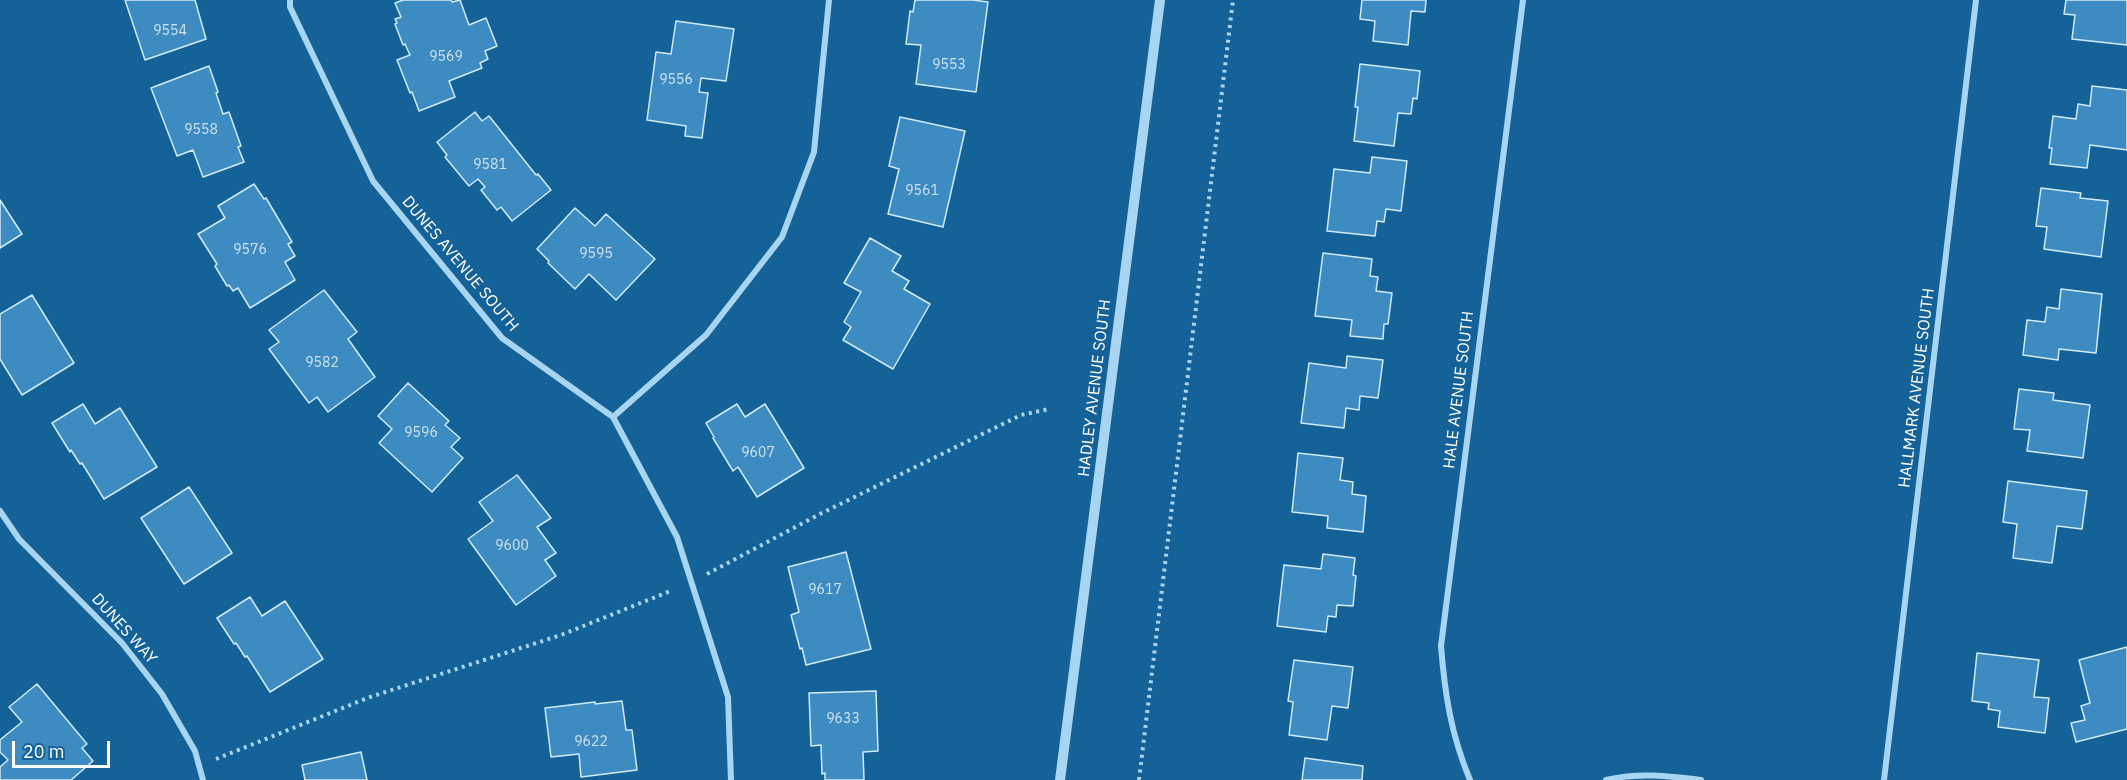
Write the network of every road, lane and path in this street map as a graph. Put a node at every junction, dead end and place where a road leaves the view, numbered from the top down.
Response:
1 (290, 0) edge
2 (829, 0) edge
3 (1160, 0) edge
4 (1233, 0) edge
5 (1523, 0) edge
6 (1976, 0) edge
7 (1048, 409) dead end
8 (613, 417) junction
9 (0, 511) edge
10 (692, 582) junction
11 (199, 766) junction
12 (204, 780) edge
13 (731, 780) edge
14 (1060, 780) edge
15 (1139, 780) edge
16 (1470, 780) edge
17 (1606, 780) edge
18 (1701, 780) edge
19 (1884, 780) edge

1 - 8 street, DUNES AVENUE SOUTH
2 - 8 street
3 - 14 street, HADLEY AVENUE SOUTH
4 - 15 path
5 - 16 street, HALE AVENUE SOUTH
6 - 19 street, HALLMARK AVENUE SOUTH
7 - 10 path
8 - 10 street, DUNES AVENUE SOUTH
9 - 11 street, DUNES WAY
10 - 11 path
10 - 13 street, DUNES AVENUE SOUTH
11 - 12 street, DUNES WAY
17 - 18 street

